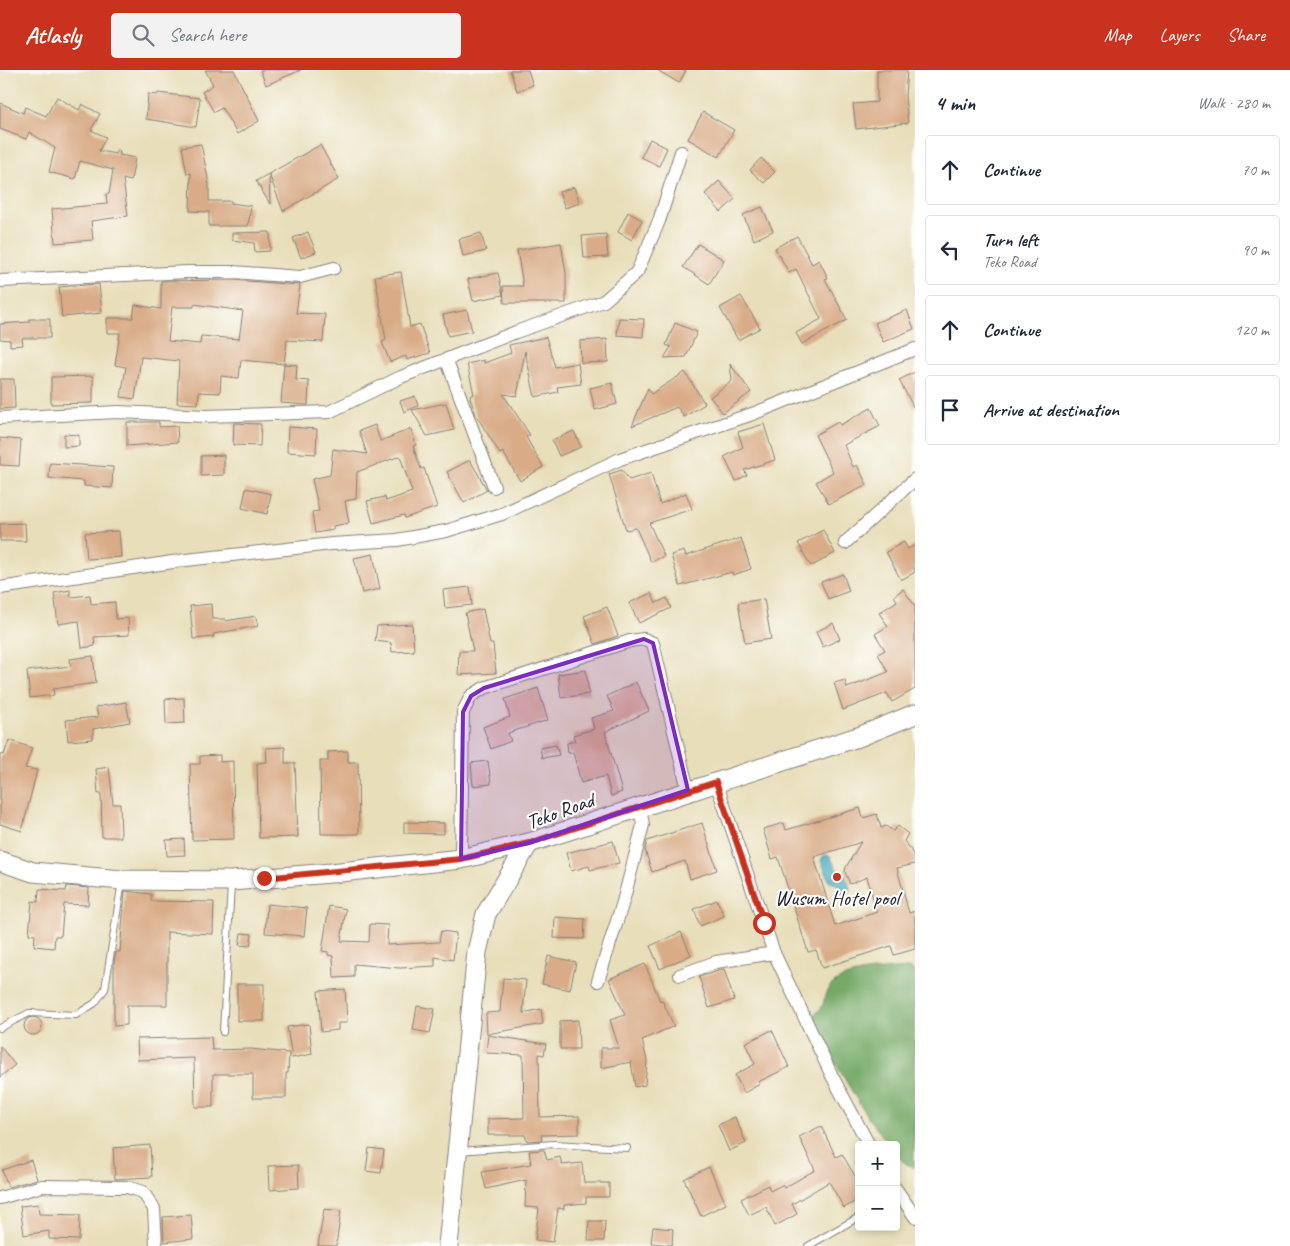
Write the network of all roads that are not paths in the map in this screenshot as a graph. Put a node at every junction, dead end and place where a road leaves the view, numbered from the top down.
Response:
1 (681, 152) dead end
2 (334, 268) dead end
3 (0, 281) edge
4 (915, 348) edge
5 (447, 361) junction
6 (0, 418) edge
7 (915, 479) edge
8 (494, 487) dead end
9 (845, 544) dead end
10 (0, 588) edge
11 (915, 714) edge
12 (716, 782) junction
13 (688, 790) junction
14 (640, 806) junction
15 (529, 843) junction
16 (461, 859) junction
17 (0, 861) edge
18 (122, 880) junction
19 (231, 881) junction
20 (774, 952) junction
21 (680, 975) dead end
22 (598, 981) dead end
23 (0, 1028) edge
24 (222, 1032) dead end
25 (868, 1141) edge
26 (627, 1148) dead end
27 (458, 1151) junction
28 (900, 1197) edge
29 (0, 1198) edge
30 (915, 1217) edge
31 (855, 1219) edge
32 (156, 1246) edge
33 (448, 1246) edge
34 (808, 1246) edge

1 - 5 street
2 - 3 street
4 - 10 street
5 - 6 street
5 - 8 street
7 - 9 street
11 - 12 street, Teko Road
12 - 13 street, Teko Road
12 - 20 street
13 - 14 street, Teko Road
13 - 16 street
14 - 15 street, Teko Road
14 - 22 street
15 - 16 street
15 - 27 street, Teko Road
16 - 19 street
17 - 18 street
18 - 19 street
18 - 23 lane
19 - 24 lane
20 - 21 street
20 - 25 street
26 - 27 lane
27 - 33 street, Teko Road
28 - 30 street
29 - 32 street
31 - 34 lane

